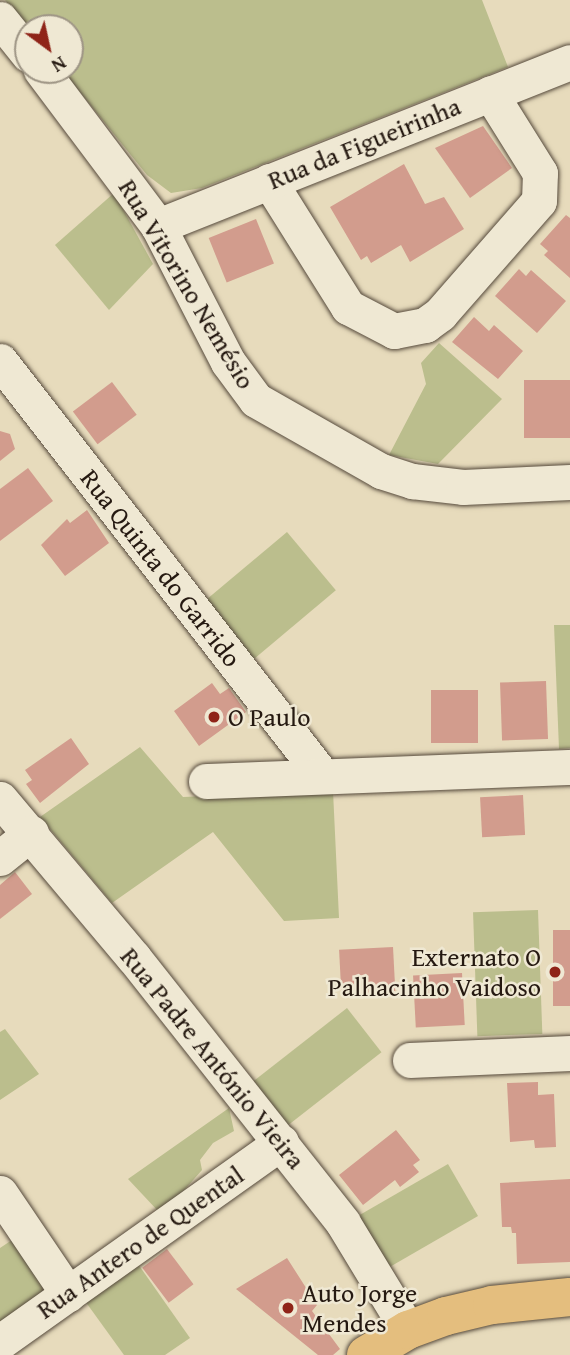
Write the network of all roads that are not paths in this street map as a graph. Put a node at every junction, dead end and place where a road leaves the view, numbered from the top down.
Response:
1 (0, 19) edge
2 (14, 36) edge
3 (570, 62) edge
4 (52, 84) edge
5 (489, 93) junction
6 (270, 181) junction
7 (158, 226) junction
8 (0, 361) edge
9 (570, 482) edge
10 (570, 767) edge
11 (322, 775) junction
12 (206, 781) dead end
13 (0, 799) edge
14 (31, 834) junction
15 (0, 858) edge
16 (570, 1053) edge
17 (410, 1060) dead end
18 (281, 1142) junction
19 (0, 1193) edge
20 (68, 1294) junction
21 (570, 1297) edge
22 (408, 1330) junction
23 (0, 1342) edge
24 (366, 1355) edge

1 - 2 street
3 - 5 street, Rua da Figueirinha
4 - 7 street, Rua Vitorino Nemésio
5 - 6 street, Rua da Figueirinha
5 - 6 street
6 - 7 street, Rua da Figueirinha
7 - 9 street, Rua Vitorino Nemésio
8 - 11 street, Rua Quinta do Garrido
10 - 11 street
11 - 12 street
13 - 14 street, Rua Padre António Vieira
14 - 15 street
14 - 18 street, Rua Padre António Vieira
16 - 17 street
18 - 20 street, Rua Antero de Quental
18 - 22 street, Rua Padre António Vieira
19 - 20 street
20 - 23 street, Rua Antero de Quental
21 - 22 main road
22 - 24 main road

